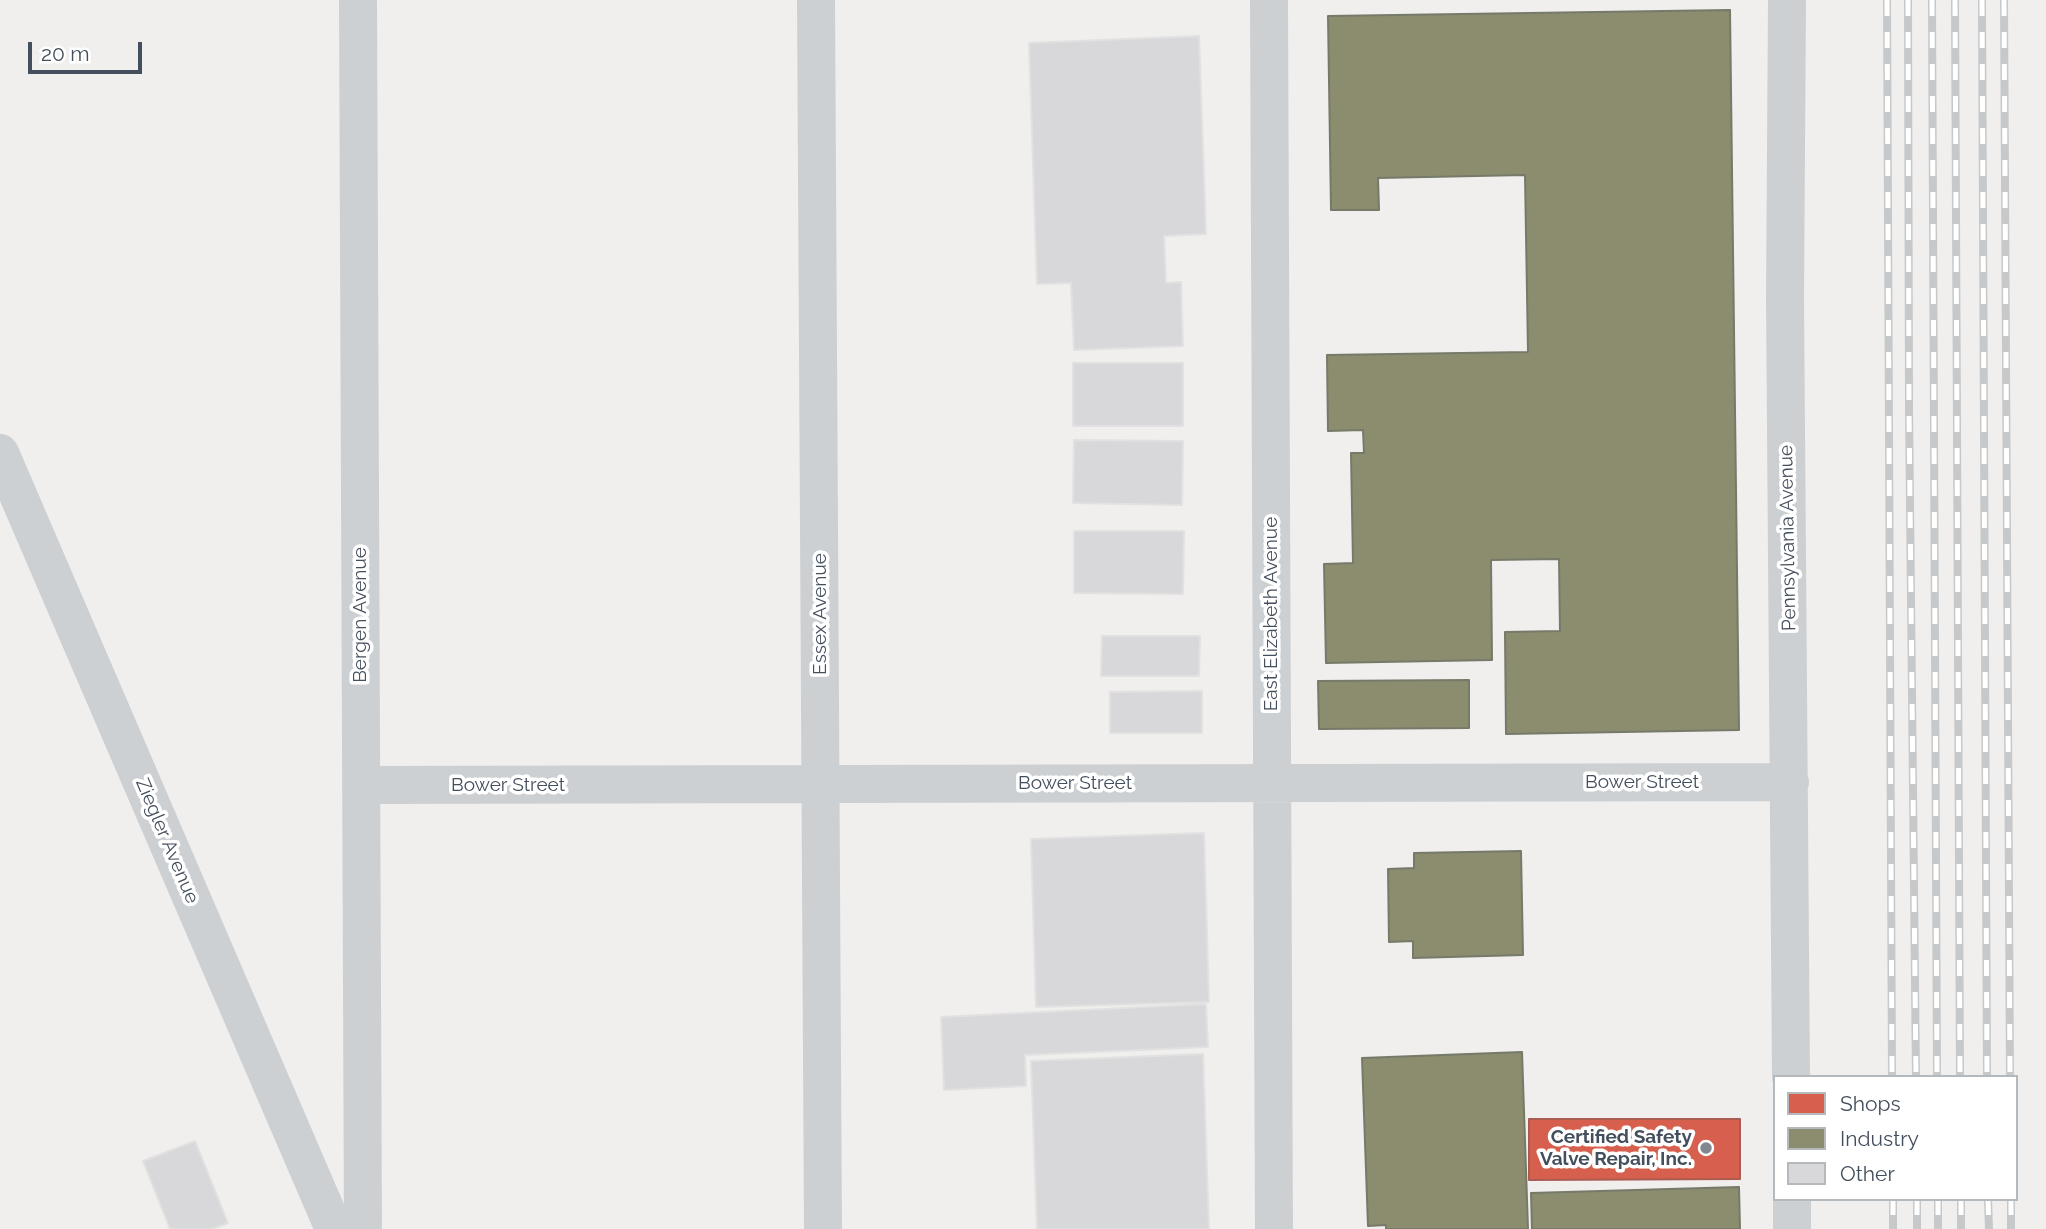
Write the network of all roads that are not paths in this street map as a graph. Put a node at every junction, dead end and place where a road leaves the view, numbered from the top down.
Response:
1 (358, 0) edge
2 (816, 0) edge
3 (1269, 0) edge
4 (1787, 0) edge
5 (0, 453) edge
6 (1790, 782) junction
7 (1272, 783) junction
8 (821, 784) junction
9 (361, 785) junction
10 (1791, 1075) edge
11 (1792, 1201) edge
12 (334, 1229) edge
13 (363, 1229) edge
14 (823, 1229) edge
15 (1273, 1229) edge
16 (1792, 1229) edge

1 - 9 street, Bergen Avenue
2 - 8 street, Essex Avenue
3 - 7 street, East Elizabeth Avenue
4 - 6 street, Pennsylvania Avenue
5 - 12 street, Ziegler Avenue
6 - 7 street, Bower Street
6 - 10 street, Pennsylvania Avenue
7 - 8 street, Bower Street
7 - 15 street, East Elizabeth Avenue
8 - 9 street, Bower Street
8 - 14 street, Essex Avenue
9 - 13 street, Bergen Avenue
11 - 16 street

